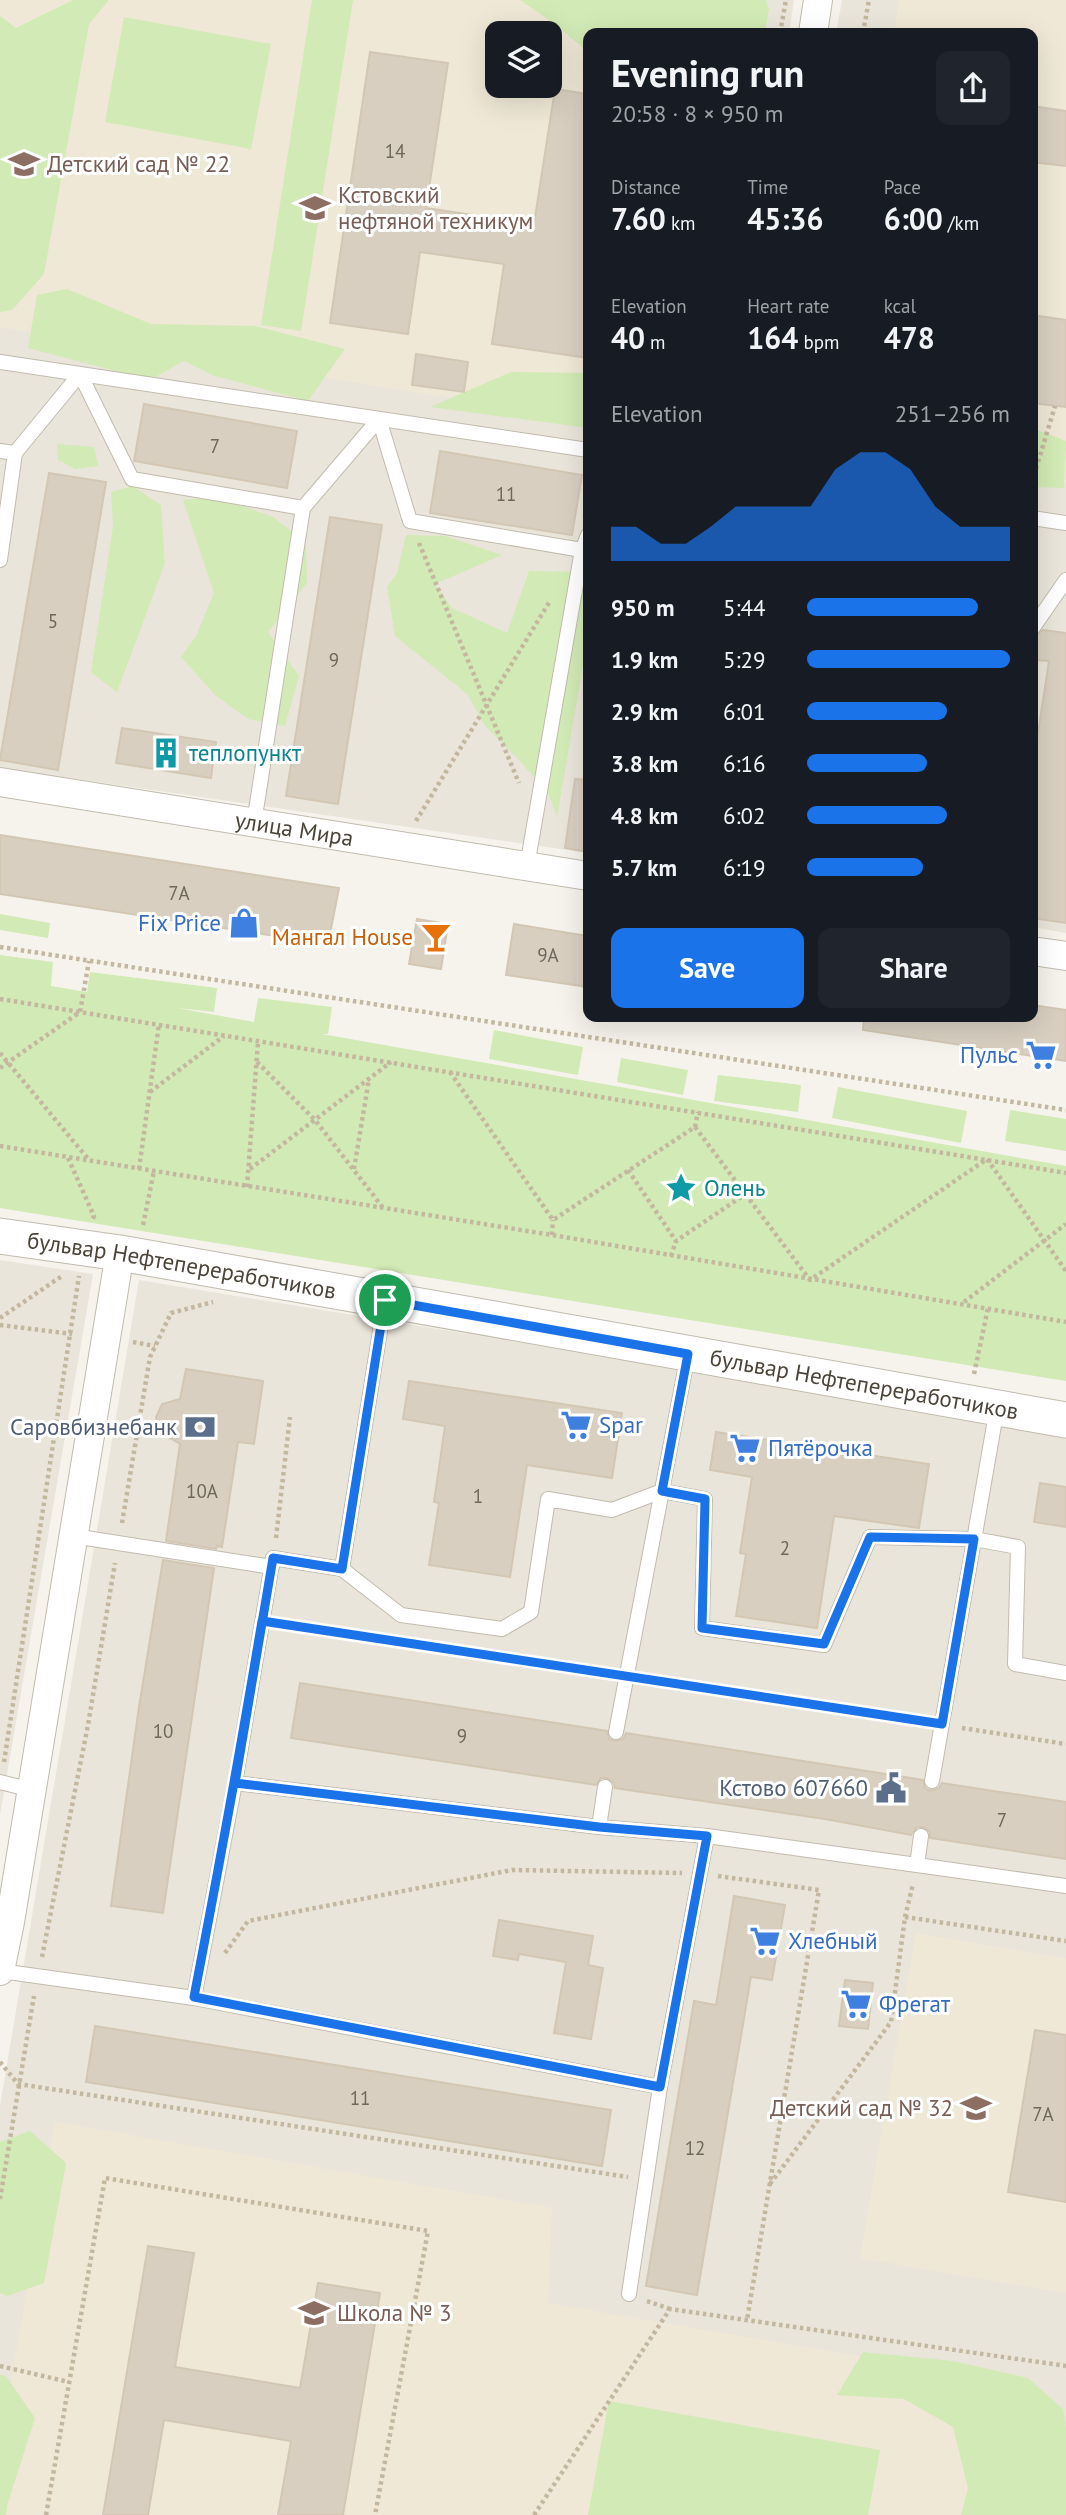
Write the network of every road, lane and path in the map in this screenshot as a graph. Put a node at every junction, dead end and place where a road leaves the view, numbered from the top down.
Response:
1 (786, 0) edge
2 (818, 0) edge
3 (869, 0) edge
4 (781, 28) edge
5 (814, 28) edge
6 (864, 28) edge
7 (0, 362) edge
8 (80, 374) junction
9 (1055, 406) dead end
10 (379, 419) junction
11 (583, 449) edge
12 (8, 452) edge
13 (1038, 462) edge
14 (303, 508) junction
15 (1038, 519) edge
16 (410, 521) junction
17 (1066, 523) edge
18 (582, 550) joint
19 (0, 560) edge
20 (1066, 580) edge
21 (555, 594) dead end
22 (1038, 620) edge
23 (486, 706) junction
24 (0, 782) edge
25 (535, 819) junction
26 (254, 823) junction
27 (401, 846) junction
28 (527, 866) junction
29 (583, 875) edge
30 (0, 947) edge
31 (1038, 952) edge
32 (1066, 956) edge
33 (89, 961) junction
34 (0, 999) edge
35 (80, 1012) junction
36 (159, 1024) junction
37 (225, 1035) junction
38 (258, 1042) junction
39 (0, 1052) edge
40 (257, 1062) junction
41 (391, 1062) junction
42 (7, 1063) junction
43 (0, 1068) edge
44 (449, 1072) junction
45 (369, 1079) junction
46 (149, 1093) junction
47 (1066, 1110) edge
48 (698, 1112) junction
49 (316, 1121) junction
50 (695, 1127) junction
51 (0, 1146) edge
52 (68, 1157) junction
53 (987, 1159) junction
54 (89, 1160) junction
55 (250, 1168) junction
56 (139, 1169) junction
57 (354, 1170) junction
58 (628, 1170) junction
59 (154, 1171) junction
60 (1066, 1173) edge
61 (247, 1186) junction
62 (744, 1195) junction
63 (385, 1209) junction
64 (94, 1216) dead end
65 (553, 1220) junction
66 (1066, 1224) edge
67 (143, 1225) dead end
68 (552, 1235) junction
69 (0, 1236) edge
70 (676, 1241) junction
71 (1044, 1241) junction
72 (120, 1253) junction
73 (81, 1256) junction
74 (671, 1256) junction
75 (1066, 1271) edge
76 (810, 1280) junction
77 (385, 1300) junction
78 (964, 1303) junction
79 (171, 1313) dead end
80 (0, 1318) edge
81 (1066, 1322) edge
82 (688, 1354) junction
83 (997, 1408) junction
84 (290, 1417) dead end
85 (1066, 1420) edge
86 (662, 1491) junction
87 (73, 1535) junction
88 (974, 1539) junction
89 (119, 1543) junction
90 (272, 1562) junction
91 (342, 1569) junction
92 (262, 1621) junction
93 (1066, 1673) edge
94 (627, 1675) junction
95 (942, 1724) junction
96 (616, 1732) dead end
97 (1066, 1744) edge
98 (932, 1781) dead end
99 (1, 1782) edge
100 (235, 1783) junction
101 (605, 1787) dead end
102 (32, 1790) junction
103 (599, 1827) junction
104 (707, 1836) junction
105 (921, 1836) dead end
106 (917, 1865) junction
107 (699, 1874) junction
108 (1066, 1886) edge
109 (905, 1917) junction
110 (5, 1921) edge
111 (1066, 1941) edge
112 (225, 1954) dead end
113 (0, 1971) edge
114 (38, 1976) junction
115 (194, 1997) junction
116 (0, 2062) edge
117 (18, 2084) junction
118 (660, 2087) junction
119 (646, 2179) junction
120 (770, 2185) junction
121 (0, 2199) edge
122 (629, 2294) dead end
123 (747, 2320) junction
124 (0, 2366) edge
125 (1066, 2366) edge
126 (69, 2382) junction
127 (46, 2515) edge
128 (375, 2515) edge
129 (534, 2515) edge

1 - 4 path
2 - 5 street
3 - 6 path
7 - 8 lane
8 - 10 lane
8 - 12 lane
8 - 14 lane
9 - 13 path
10 - 11 lane
10 - 14 lane
10 - 16 lane
12 - 19 lane
14 - 26 lane
15 - 17 lane
16 - 18 lane
16 - 23 path
18 - 25 lane
20 - 22 lane
21 - 23 path
23 - 25 path
23 - 27 path
24 - 26 street, улица Мира
25 - 28 lane
26 - 27 street, улица Мира
27 - 28 street, улица Мира
28 - 29 street, улица Мира
30 - 33 path
31 - 32 street
33 - 35 path
33 - 47 path
34 - 35 path
35 - 36 path
35 - 42 path
36 - 37 path
36 - 46 path
37 - 38 path
37 - 46 path
38 - 40 path
38 - 41 path
39 - 42 path
40 - 49 path
40 - 55 path
41 - 44 path
41 - 45 path
42 - 43 path
42 - 54 path
44 - 48 path
44 - 65 path
45 - 49 path
45 - 57 path
46 - 56 path
48 - 50 path
48 - 53 path
49 - 55 path
49 - 57 path
50 - 58 path
50 - 62 path
51 - 52 path
52 - 54 path
52 - 64 path
53 - 60 path
53 - 71 path
53 - 76 path
54 - 56 path
55 - 61 path
56 - 59 path
57 - 63 path
58 - 65 path
58 - 70 path
59 - 61 path
59 - 67 path
61 - 63 path
62 - 70 path
62 - 76 path
63 - 68 path
65 - 68 path
66 - 71 path
68 - 74 path
69 - 73 street, бульвар Нефтепереработчиков
70 - 74 path
71 - 75 path
71 - 78 path
72 - 73 street, бульвар Нефтепереработчиков
72 - 77 street, бульвар Нефтепереработчиков
72 - 87 street
73 - 80 path
73 - 99 path
74 - 76 path
76 - 78 path
77 - 82 street, бульвар Нефтепереработчиков
77 - 91 lane
78 - 81 path
79 - 89 path
82 - 83 street, бульвар Нефтепереработчиков
82 - 86 lane
83 - 85 street, бульвар Нефтепереработчиков
83 - 88 lane
84 - 90 path
86 - 88 lane
86 - 91 lane
86 - 94 lane
87 - 89 lane
87 - 102 street
88 - 93 lane
88 - 95 lane
89 - 90 lane
89 - 114 path
90 - 91 lane
90 - 92 lane
92 - 94 path
92 - 100 lane
94 - 95 path
94 - 96 lane
95 - 97 path
95 - 98 lane
99 - 102 lane
100 - 103 lane
100 - 115 lane
101 - 103 lane
102 - 110 street
103 - 104 lane
104 - 106 lane
104 - 107 lane
105 - 106 lane
106 - 108 lane
106 - 109 path
107 - 112 path
107 - 118 lane
107 - 120 path
109 - 111 path
109 - 120 path
110 - 113 street
113 - 114 lane
114 - 115 lane
114 - 117 path
115 - 118 lane
116 - 117 path
117 - 119 path
117 - 121 path
118 - 119 lane
119 - 122 lane
120 - 123 path
123 - 125 path
123 - 129 path
124 - 126 path
126 - 127 path
126 - 128 path

